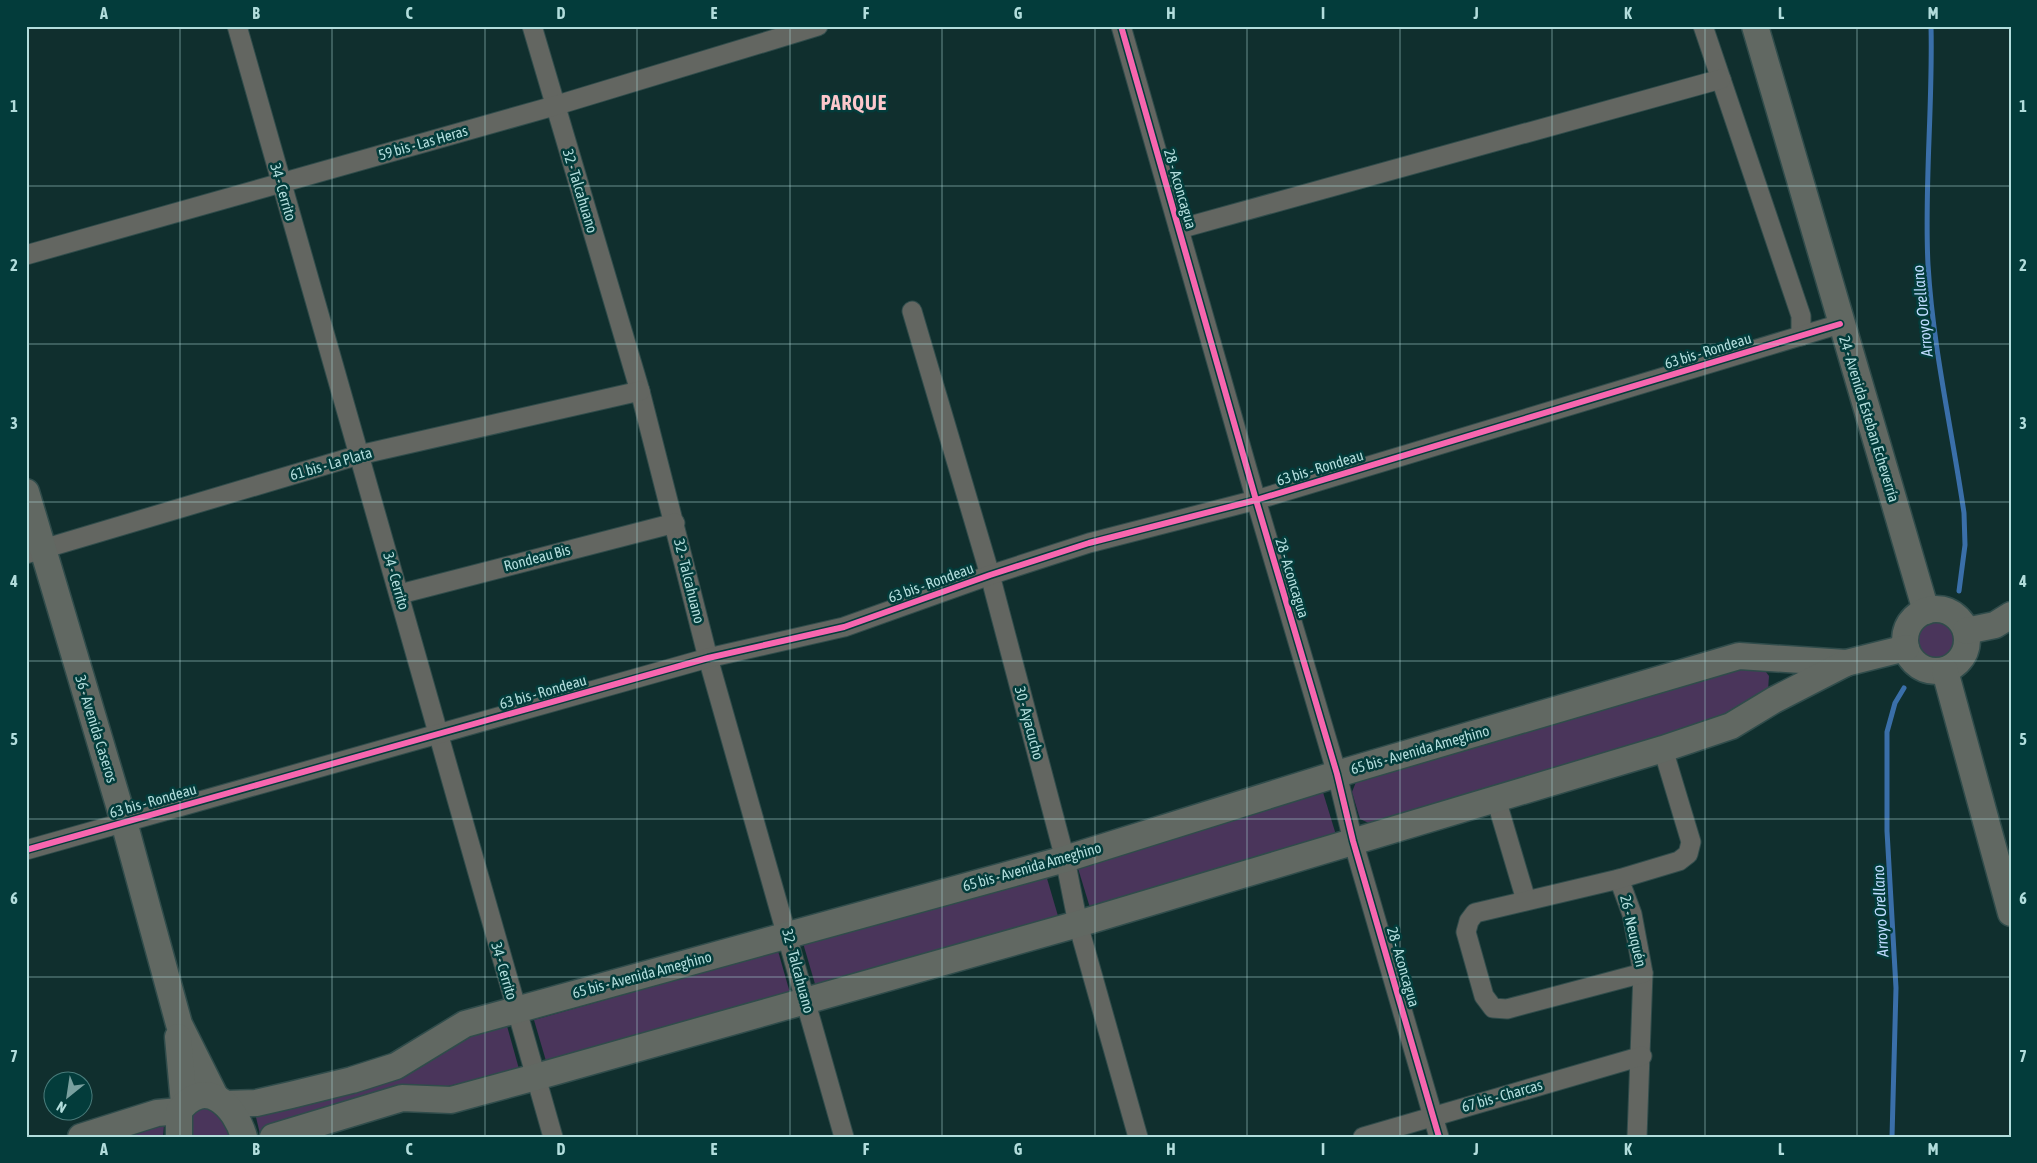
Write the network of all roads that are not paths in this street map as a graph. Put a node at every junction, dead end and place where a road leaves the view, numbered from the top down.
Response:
1 (237, 26) edge
2 (532, 26) edge
3 (818, 26) edge
4 (1121, 26) edge
5 (1703, 26) edge
6 (1755, 26) edge
7 (1721, 79) junction
8 (554, 106) junction
9 (281, 183) junction
10 (1179, 228) junction
11 (26, 256) edge
12 (912, 311) dead end
13 (1840, 324) junction
14 (1801, 336) junction
15 (640, 391) junction
16 (359, 455) junction
17 (26, 492) edge
18 (1256, 500) junction
19 (675, 523) junction
20 (34, 552) edge
21 (990, 575) junction
22 (400, 594) junction
23 (1926, 610) junction
24 (2005, 623) edge
25 (1966, 631) junction
26 (1906, 648) junction
27 (1748, 656) junction
28 (708, 658) junction
29 (1846, 663) junction
30 (1945, 671) junction
31 (1764, 706) junction
32 (438, 735) junction
33 (1663, 749) junction
34 (1337, 774) junction
35 (1496, 799) junction
36 (124, 822) junction
37 (1353, 841) junction
38 (26, 850) edge
39 (1065, 859) junction
40 (1619, 879) junction
41 (1526, 900) junction
42 (2011, 913) edge
43 (1078, 924) junction
44 (788, 935) junction
45 (1643, 972) junction
46 (806, 1001) junction
47 (515, 1010) junction
48 (178, 1024) junction
49 (1642, 1056) junction
50 (536, 1077) junction
51 (220, 1100) junction
52 (181, 1107) junction
53 (1434, 1116) junction
54 (81, 1137) edge
55 (179, 1137) edge
56 (244, 1137) edge
57 (273, 1137) edge
58 (553, 1137) edge
59 (844, 1137) edge
60 (1138, 1137) edge
61 (1363, 1137) edge
62 (1439, 1137) edge
63 (1637, 1137) edge

1 - 9 street, 34 - Cerrito
2 - 8 street, 32 - Talcahuano
3 - 8 street, 59 bis - Las Heras
4 - 10 street, 28 - Aconcagua
5 - 7 street
6 - 13 main road, 24 - Avenida Esteban Echeverría
7 - 10 street
7 - 14 street
8 - 9 street, 59 bis - Las Heras
8 - 15 street, 32 - Talcahuano
9 - 11 street, 59 bis - Las Heras
9 - 16 street, 34 - Cerrito
10 - 18 street, 28 - Aconcagua
12 - 21 street, 30 - Ayacucho
13 - 14 street, 63 bis - Rondeau
13 - 23 main road, 24 - Avenida Esteban Echeverría
14 - 18 street, 63 bis - Rondeau
15 - 16 street, 61 bis - La Plata
15 - 19 street, 32 - Talcahuano
16 - 20 street, 61 bis - La Plata
16 - 22 street, 34 - Cerrito
17 - 20 main road, 36 - Avenida Caseros
18 - 21 street, 63 bis - Rondeau
18 - 34 street, 28 - Aconcagua
19 - 22 street, Rondeau Bis
19 - 28 street, 32 - Talcahuano
20 - 36 main road, 36 - Avenida Caseros
21 - 28 street, 63 bis - Rondeau
21 - 39 street, 30 - Ayacucho
22 - 32 street, 34 - Cerrito
23 - 25 main road
23 - 26 main road
24 - 25 main road
25 - 30 main road
26 - 29 main road, 65 bis - Avenida Ameghino
26 - 30 main road
27 - 29 main road, 65 bis - Avenida Ameghino
27 - 31 main road
27 - 34 main road, 65 bis - Avenida Ameghino
28 - 32 street, 63 bis - Rondeau
28 - 44 street, 32 - Talcahuano
29 - 31 main road, 65 bis - Avenida Ameghino
30 - 42 main road
31 - 33 main road, 65 bis - Avenida Ameghino
32 - 36 street, 63 bis - Rondeau
32 - 47 street, 34 - Cerrito
33 - 35 main road, 65 bis - Avenida Ameghino
33 - 40 street, 26 - Neuquén
34 - 37 street, 28 - Aconcagua
34 - 39 main road, 65 bis - Avenida Ameghino
35 - 37 main road, 65 bis - Avenida Ameghino
35 - 41 street
36 - 38 street, 63 bis - Rondeau
36 - 48 main road, 36 - Avenida Caseros
37 - 43 main road, 65 bis - Avenida Ameghino
37 - 53 street, 28 - Aconcagua
39 - 43 street, 30 - Ayacucho
39 - 44 main road, 65 bis - Avenida Ameghino
40 - 41 street
40 - 45 street, 26 - Neuquén
41 - 45 street
43 - 46 main road, 65 bis - Avenida Ameghino
43 - 60 street, 30 - Ayacucho
44 - 46 street, 32 - Talcahuano
44 - 47 main road, 65 bis - Avenida Ameghino
45 - 49 street, 26 - Neuquén
46 - 50 main road, 65 bis - Avenida Ameghino
46 - 59 street, 32 - Talcahuano
47 - 50 street, 34 - Cerrito
47 - 51 main road, 65 bis - Avenida Ameghino
48 - 51 main road, 36 - Avenida Caseros
48 - 52 main road, 36 - Avenida Caseros
49 - 53 street, 67 bis - Charcas
49 - 63 street, 26 - Neuquén
50 - 57 main road, 65 bis - Avenida Ameghino
50 - 58 street, 34 - Cerrito
51 - 52 main road, 65 bis - Avenida Ameghino
51 - 56 main road, 36 - Avenida Caseros
52 - 54 main road
52 - 55 main road, 36 - Avenida Caseros
53 - 61 street, 67 bis - Charcas
53 - 62 street, 28 - Aconcagua

